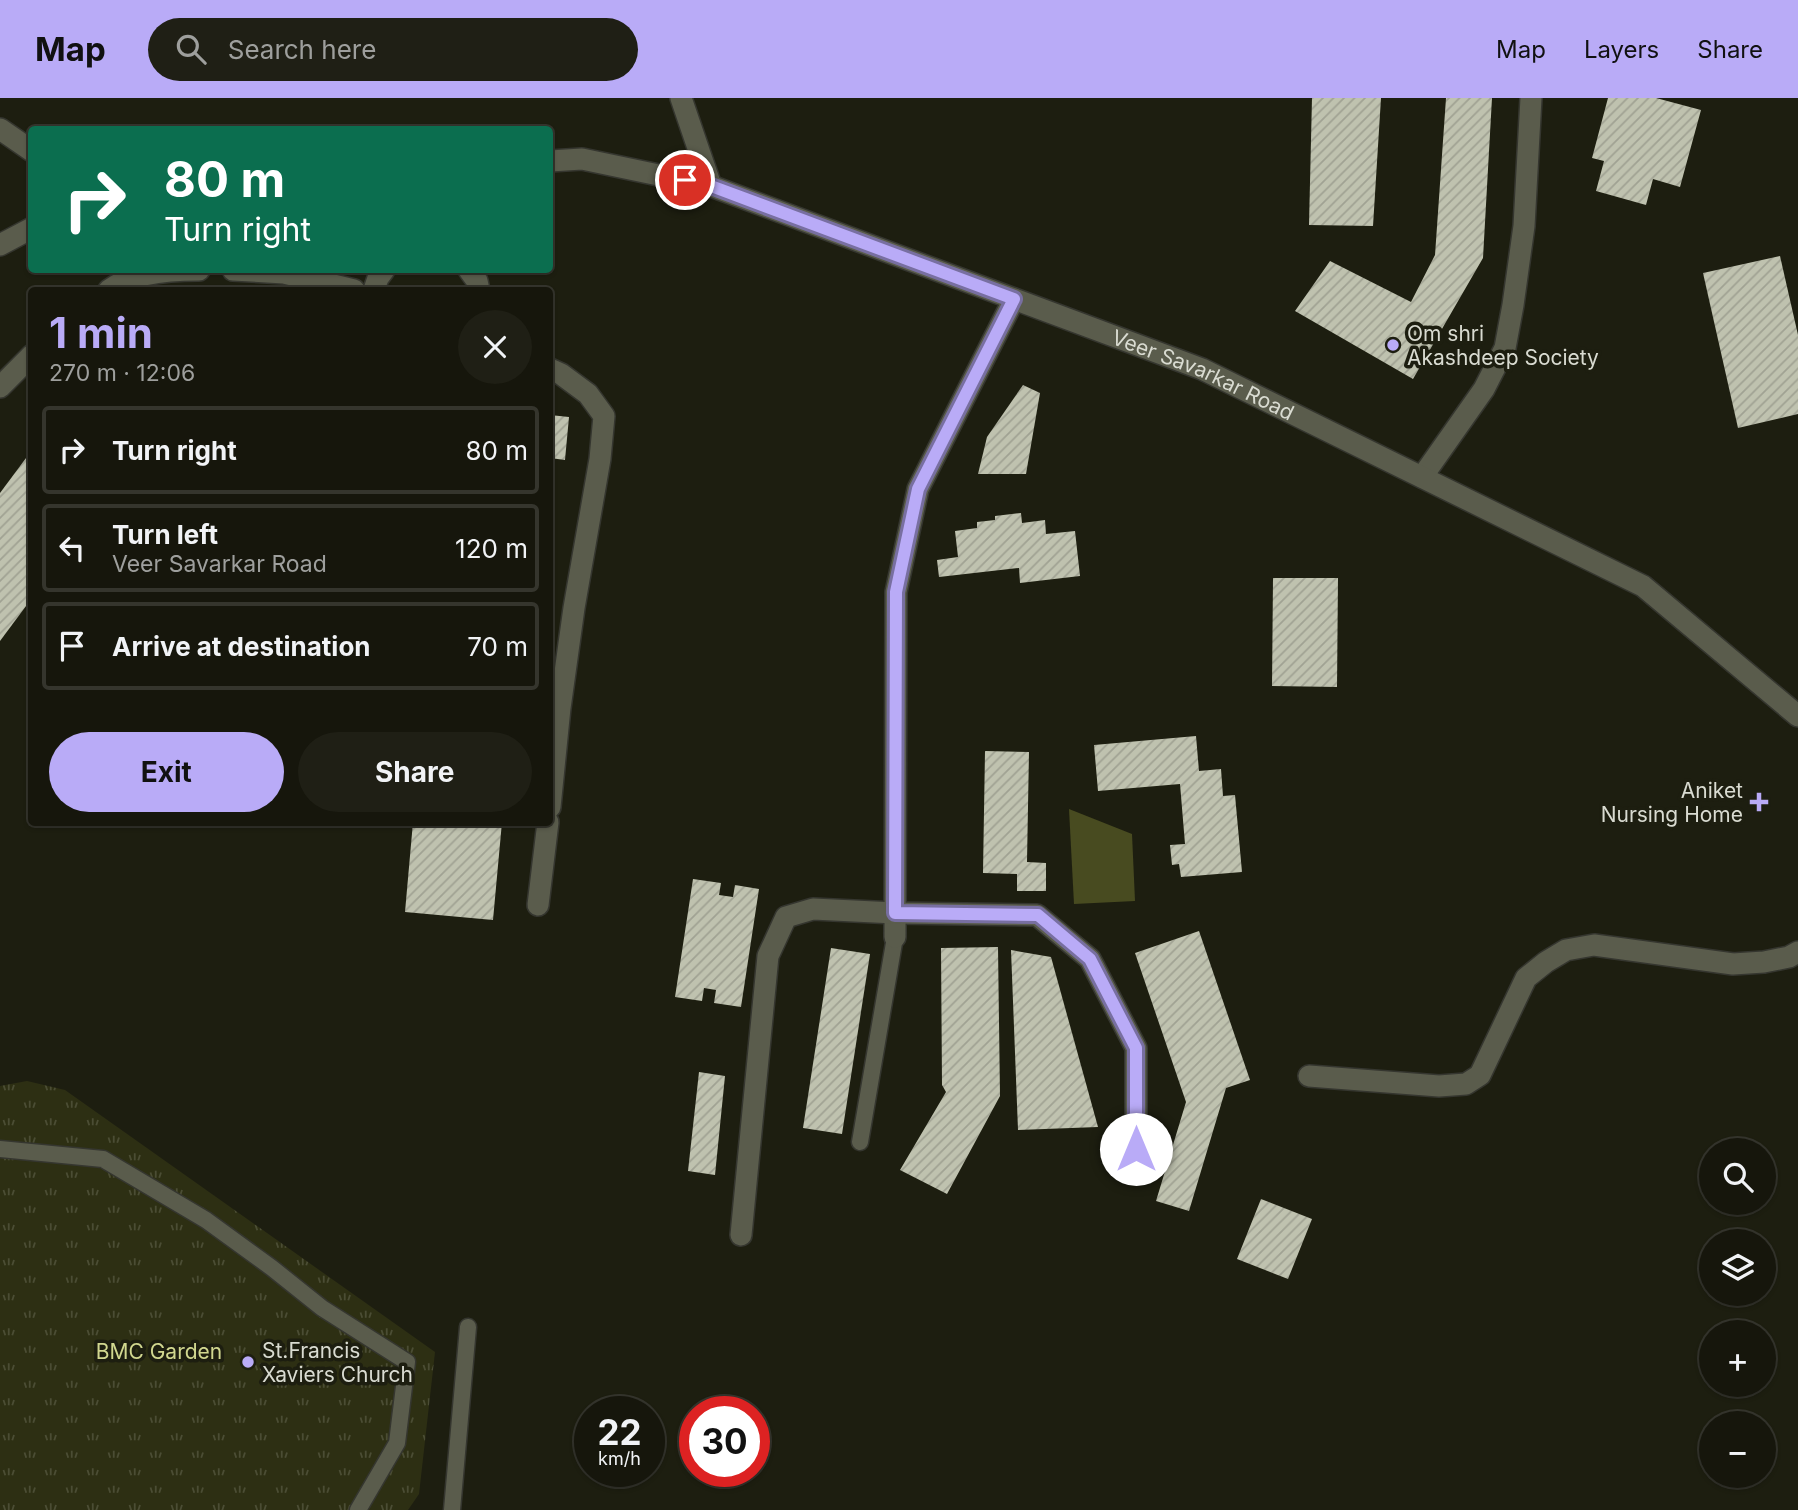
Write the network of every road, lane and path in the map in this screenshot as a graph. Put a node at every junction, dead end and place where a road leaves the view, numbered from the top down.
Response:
1 (681, 98) edge
2 (1531, 98) edge
3 (0, 129) edge
4 (28, 148) edge
5 (553, 161) edge
6 (711, 186) junction
7 (28, 230) edge
8 (0, 245) edge
9 (157, 273) edge
10 (284, 273) edge
11 (114, 287) edge
12 (342, 287) edge
13 (1014, 299) junction
14 (28, 359) edge
15 (553, 370) edge
16 (0, 387) edge
17 (1422, 477) junction
18 (1798, 716) edge
19 (553, 777) edge
20 (548, 826) edge
21 (538, 905) dead end
22 (895, 913) junction
23 (895, 937) joint
24 (1798, 952) edge
25 (1309, 1076) dead end
26 (860, 1142) dead end
27 (0, 1149) edge
28 (1136, 1149) dead end
29 (741, 1235) dead end
30 (468, 1326) dead end
31 (358, 1510) edge
32 (452, 1510) edge

1 - 6 street
2 - 17 street
3 - 4 street
5 - 6 street, Veer Savarkar Road
6 - 13 street, Veer Savarkar Road
7 - 8 street
9 - 11 street
10 - 12 street
13 - 17 street, Veer Savarkar Road
13 - 22 street
14 - 16 street
15 - 19 street
17 - 18 street, Veer Savarkar Road
20 - 21 street
22 - 23 street
22 - 28 street
22 - 29 street
23 - 26 lane
24 - 25 street
27 - 31 lane
30 - 32 lane

